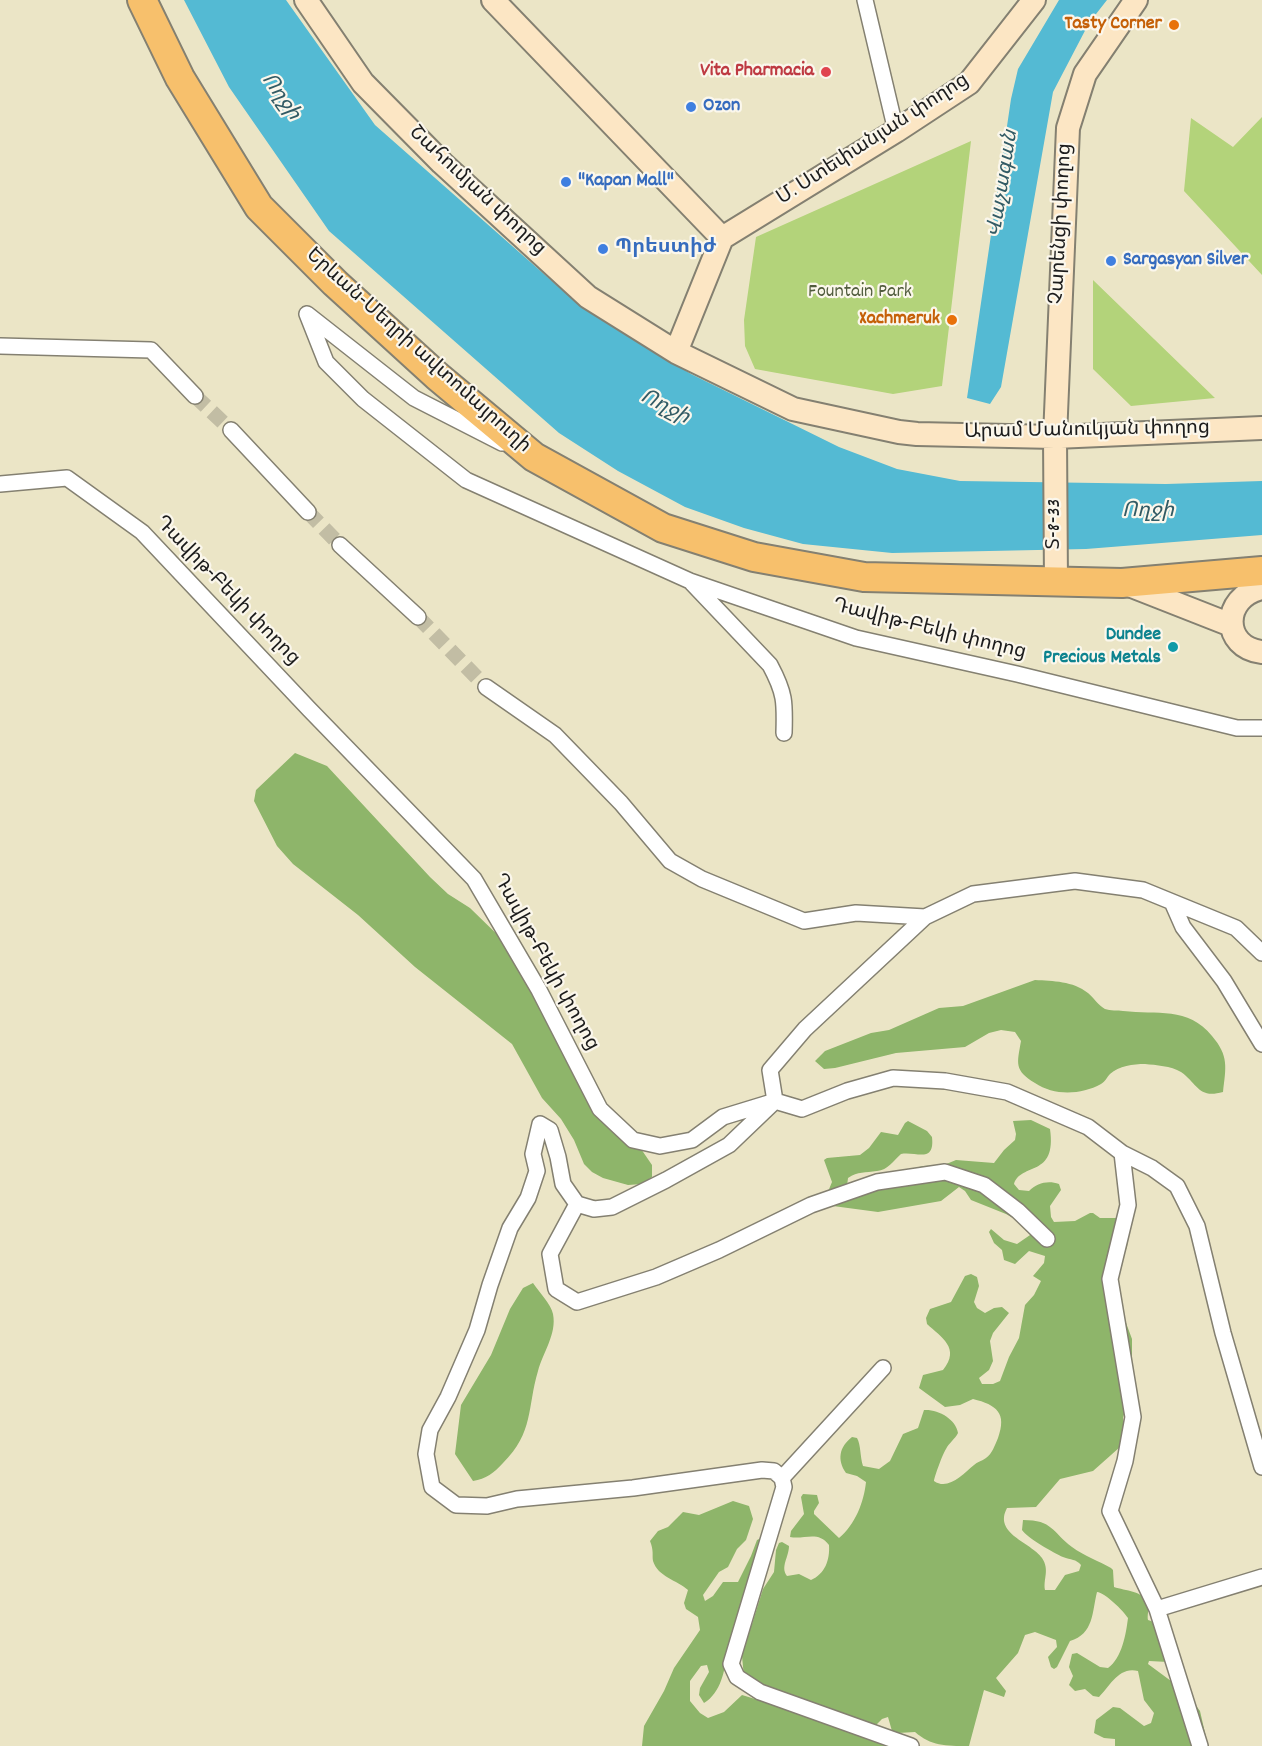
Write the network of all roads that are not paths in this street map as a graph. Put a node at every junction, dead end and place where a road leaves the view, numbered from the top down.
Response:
1 (142, 0) edge
2 (306, 0) edge
3 (493, 0) edge
4 (865, 0) edge
5 (1034, 0) edge
6 (1136, 0) edge
7 (896, 131) junction
8 (722, 238) junction
9 (0, 346) edge
10 (676, 352) junction
11 (195, 396) tunnel mouth
12 (1262, 428) edge
13 (231, 430) tunnel mouth
14 (1055, 437) junction
15 (534, 457) junction
16 (1056, 466) joint
17 (0, 484) edge
18 (308, 512) tunnel mouth
19 (340, 545) tunnel mouth
20 (1262, 572) edge
21 (1056, 573) junction
22 (690, 581) junction
23 (1122, 583) junction
24 (1262, 588) edge
25 (418, 617) tunnel mouth
26 (1232, 625) junction
27 (1262, 652) edge
28 (486, 687) tunnel mouth
29 (1262, 728) edge
30 (784, 733) dead end
31 (1172, 902) junction
32 (925, 917) junction
33 (1262, 953) edge
34 (1262, 1044) edge
35 (775, 1101) junction
36 (1122, 1153) junction
37 (577, 1204) junction
38 (1047, 1239) dead end
39 (883, 1368) dead end
40 (1262, 1467) edge
41 (782, 1478) junction
42 (1262, 1577) edge
43 (1157, 1610) junction
44 (911, 1746) edge
45 (1200, 1746) edge

1 - 15 highway, Երևան-Մեղրի ավտոմայրուղի
2 - 10 street, Շահումյան փողոց
3 - 8 street
4 - 7 street
5 - 7 street, Մ. Ստեփանյան փողոց
6 - 14 street, Չարենցի փողոց / Տ-8-33
7 - 8 street, Մ. Ստեփանյան փողոց
8 - 10 street
9 - 11 street
10 - 14 street, Արամ Մանուկյան փողոց
12 - 14 street, Արամ Մանուկյան փողոց
13 - 18 street
14 - 16 street, Չարենցի փողոց / Տ-8-33
15 - 21 highway, Երևան-Մեղրի ավտոմայրուղի
15 - 22 street, Դավիթ-Բեկի փողոց
16 - 21 street, Տ-8-33 / Տ-8-33
17 - 35 street, Դավիթ-Բեկի փողոց
19 - 25 street
20 - 23 highway, Երևան-Մեղրի ավտոմայրուղի
21 - 23 highway, Երևան-Մեղրի ավտոմայրուղի
22 - 29 street, Դավիթ-Բեկի փողոց
22 - 30 street
23 - 26 street
24 - 26 street
26 - 27 street
28 - 32 street
31 - 32 street
31 - 33 street
31 - 34 street
32 - 35 street
35 - 36 street
35 - 37 street
36 - 40 street
36 - 43 street
37 - 38 street
37 - 41 street
39 - 41 street
41 - 44 street
42 - 43 street
43 - 45 street

